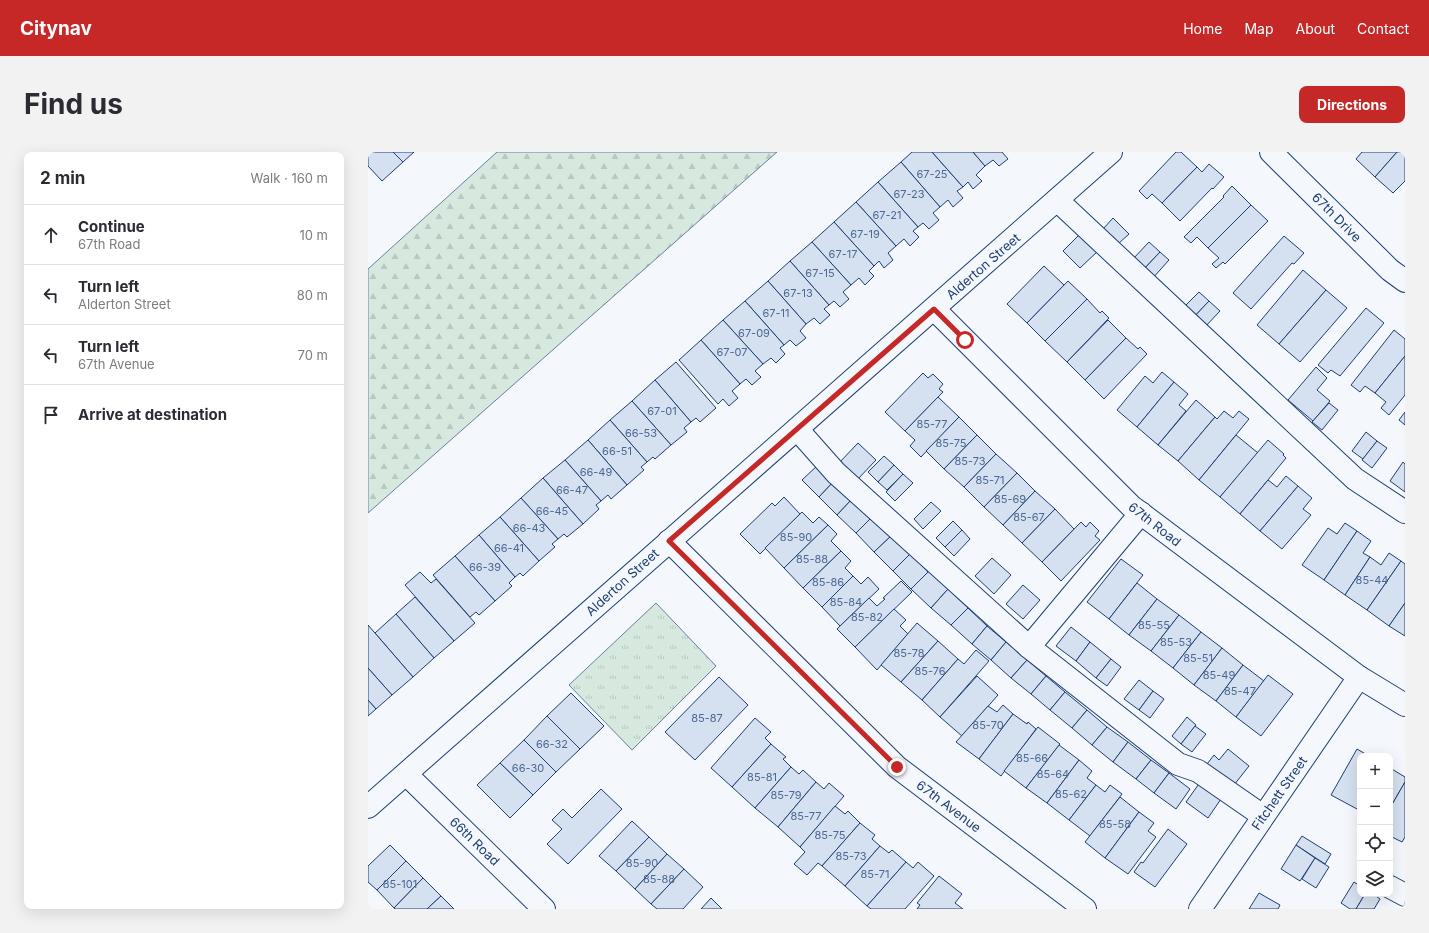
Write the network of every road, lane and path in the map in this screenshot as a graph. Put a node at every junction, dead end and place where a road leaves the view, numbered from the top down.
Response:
1 (1111, 152) edge
2 (1272, 152) edge
3 (1057, 200) junction
4 (1405, 281) edge
5 (934, 309) junction
6 (796, 430) junction
7 (1405, 512) edge
8 (1141, 513) junction
9 (669, 541) junction
10 (1029, 647) junction
11 (1359, 677) junction
12 (1405, 705) edge
13 (406, 774) junction
14 (368, 807) edge
15 (1264, 816) junction
16 (1393, 889) edge
17 (1405, 895) edge
18 (544, 909) edge
19 (1085, 909) edge
20 (1200, 909) edge

1 - 3 street, Alderton Street
2 - 4 street, 67th Drive
3 - 5 street, Alderton Street
3 - 7 street
5 - 6 street, Alderton Street
5 - 8 street, 67th Road
6 - 9 street, Alderton Street
6 - 10 street
8 - 10 street
8 - 11 street, 67th Road
9 - 13 street, Alderton Street
9 - 19 street, 67th Avenue
10 - 15 street
11 - 12 street, 67th Road
11 - 15 street, Fitchett Street
13 - 14 street, Alderton Street
13 - 18 street, 66th Road
15 - 20 street, Fitchett Street
16 - 17 street

